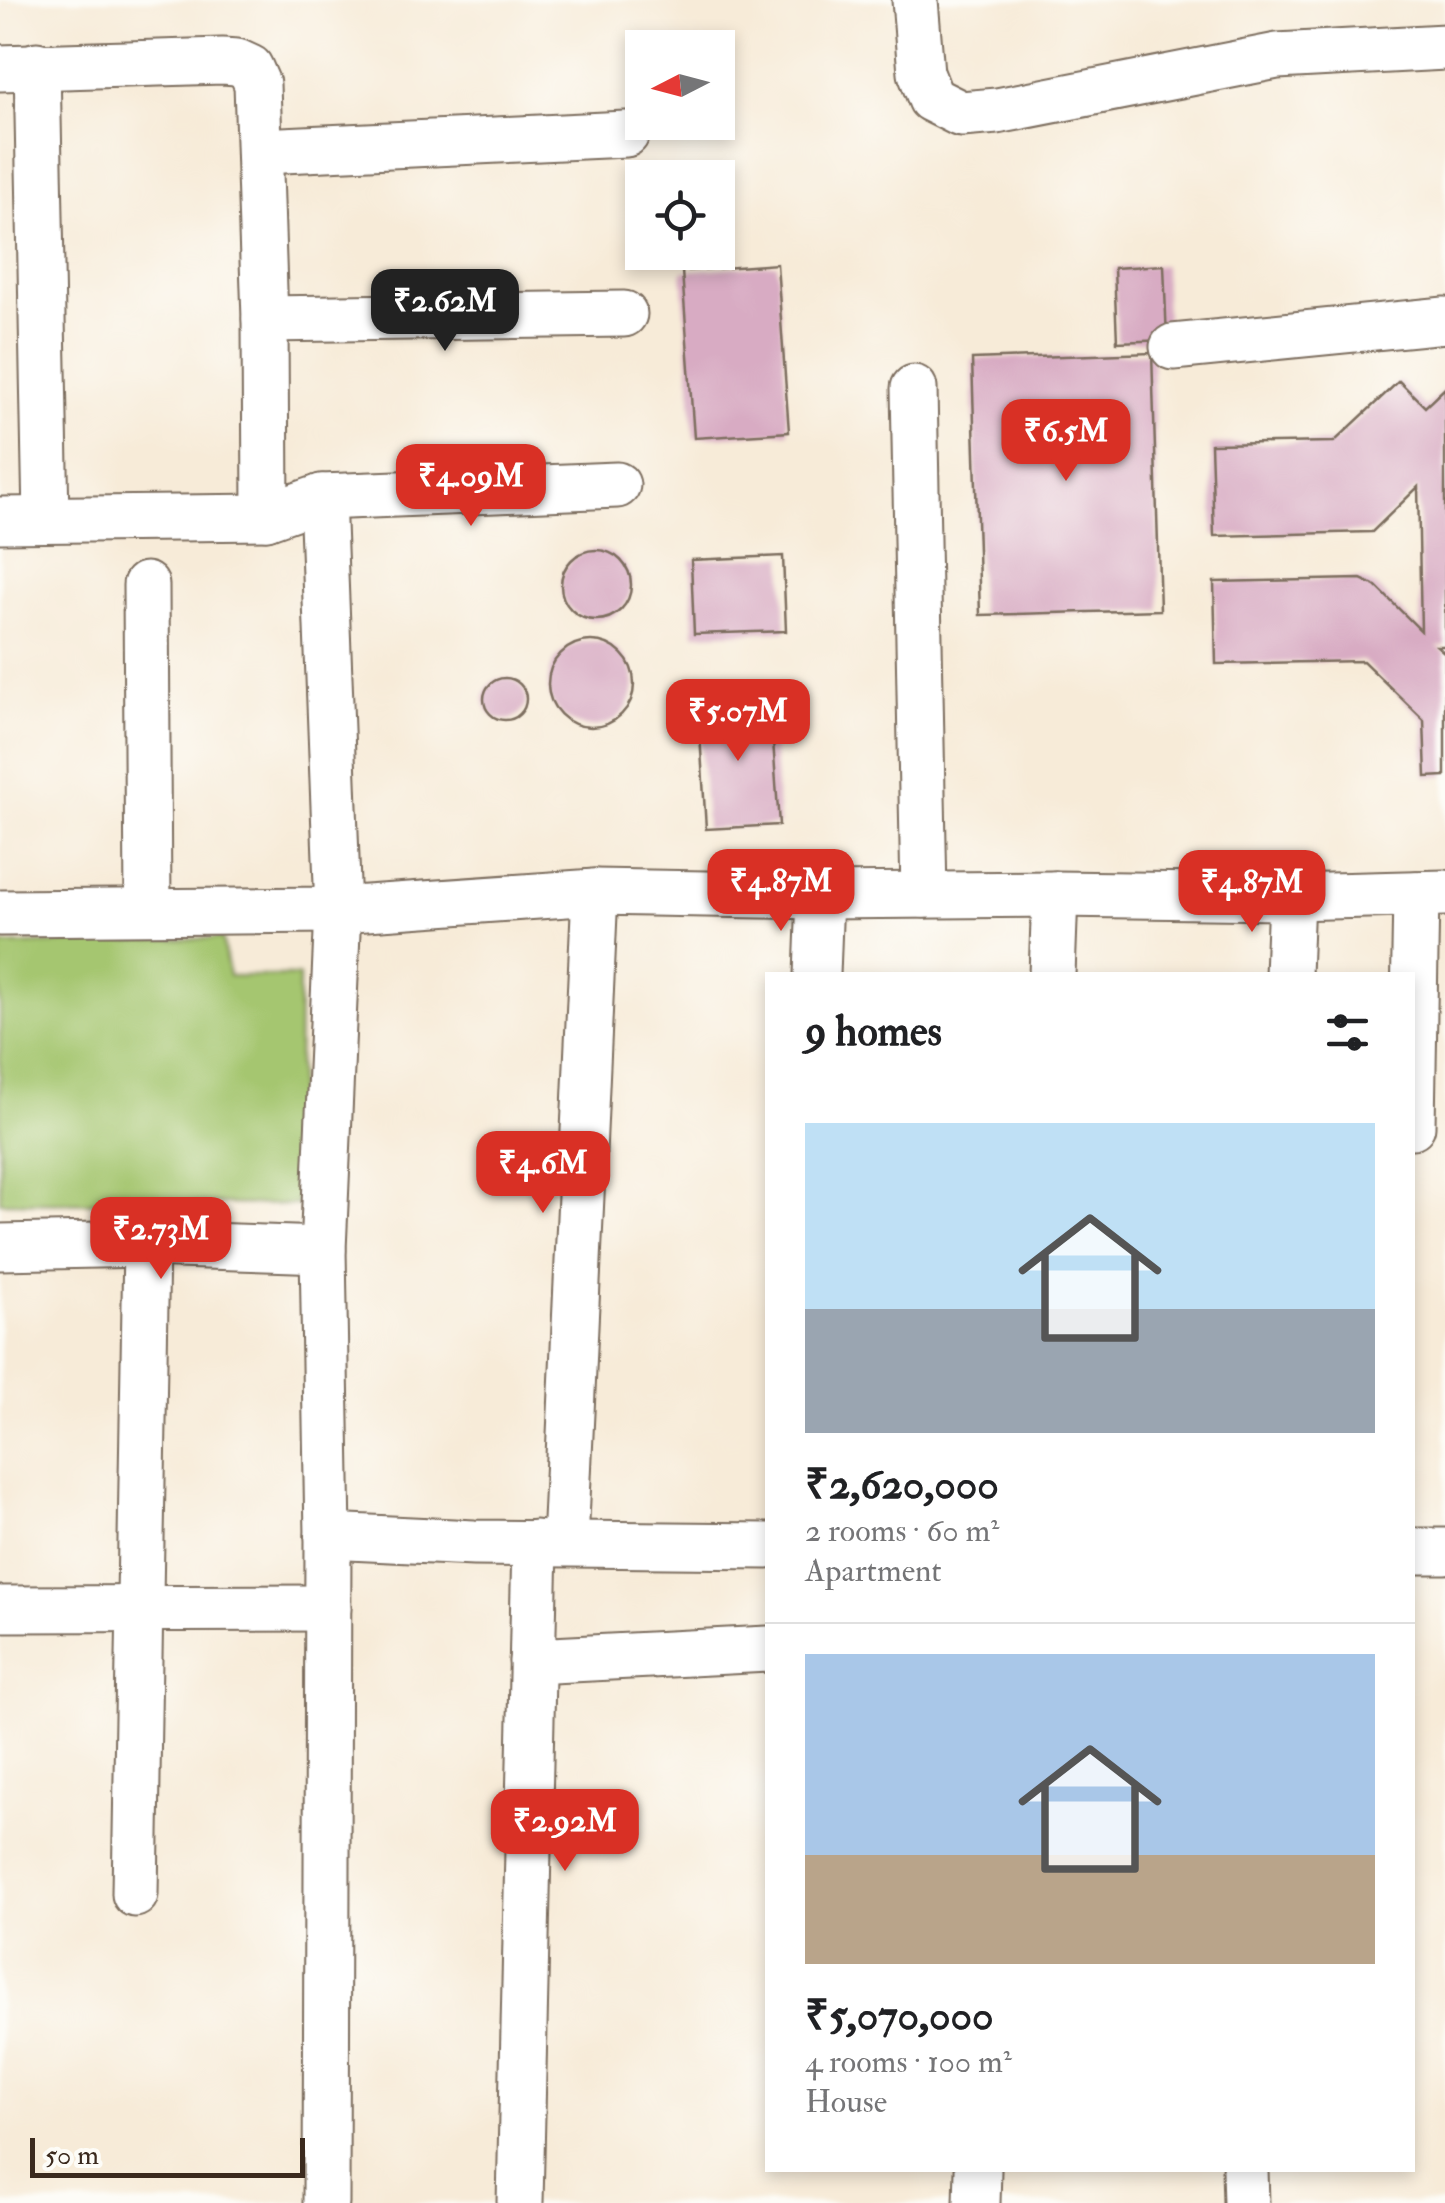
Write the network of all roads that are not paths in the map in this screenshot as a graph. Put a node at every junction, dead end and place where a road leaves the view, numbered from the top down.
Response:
1 (915, 0) edge
2 (1445, 48) edge
3 (18, 66) edge
4 (625, 134) edge
5 (260, 151) junction
6 (624, 314) dead end
7 (265, 319) junction
8 (1445, 320) edge
9 (1173, 347) dead end
10 (914, 388) dead end
11 (617, 486) dead end
12 (322, 498) junction
13 (266, 516) junction
14 (46, 519) junction
15 (0, 520) edge
16 (146, 585) dead end
17 (595, 892) junction
18 (1430, 893) edge
19 (1055, 894) junction
20 (924, 895) junction
21 (820, 896) junction
22 (1291, 897) junction
23 (148, 910) junction
24 (338, 910) junction
25 (0, 913) edge
26 (817, 972) edge
27 (1052, 972) edge
28 (1288, 972) edge
29 (1415, 1087) edge
30 (146, 1244) junction
31 (0, 1247) edge
32 (323, 1250) junction
33 (328, 1536) junction
34 (550, 1543) junction
35 (765, 1546) edge
36 (1415, 1551) edge
37 (1445, 1551) edge
38 (142, 1608) junction
39 (328, 1608) junction
40 (0, 1609) edge
41 (765, 1649) edge
42 (532, 1661) junction
43 (135, 1894) dead end
44 (978, 2172) edge
45 (1245, 2172) edge
46 (326, 2203) edge
47 (520, 2203) edge
48 (977, 2203) edge
49 (1246, 2203) edge

1 - 2 street
3 - 5 street
3 - 14 street
4 - 5 street
5 - 7 street
6 - 7 street
7 - 13 street
8 - 9 street
10 - 20 street
11 - 12 street
12 - 13 street
12 - 24 street
13 - 14 street
14 - 15 street
16 - 23 street
17 - 21 street
17 - 24 street
17 - 34 street
18 - 22 street
18 - 29 street
19 - 20 street
19 - 22 street
19 - 27 street
20 - 21 street
21 - 26 street
22 - 28 street
23 - 24 street
23 - 25 street
24 - 32 street
30 - 31 street
30 - 32 street
30 - 38 street
32 - 33 street
33 - 34 street
33 - 39 street
34 - 35 street
34 - 42 street
36 - 37 street
38 - 39 street
38 - 40 street
38 - 43 street
39 - 46 street
41 - 42 street
42 - 47 street
44 - 48 street
45 - 49 street

